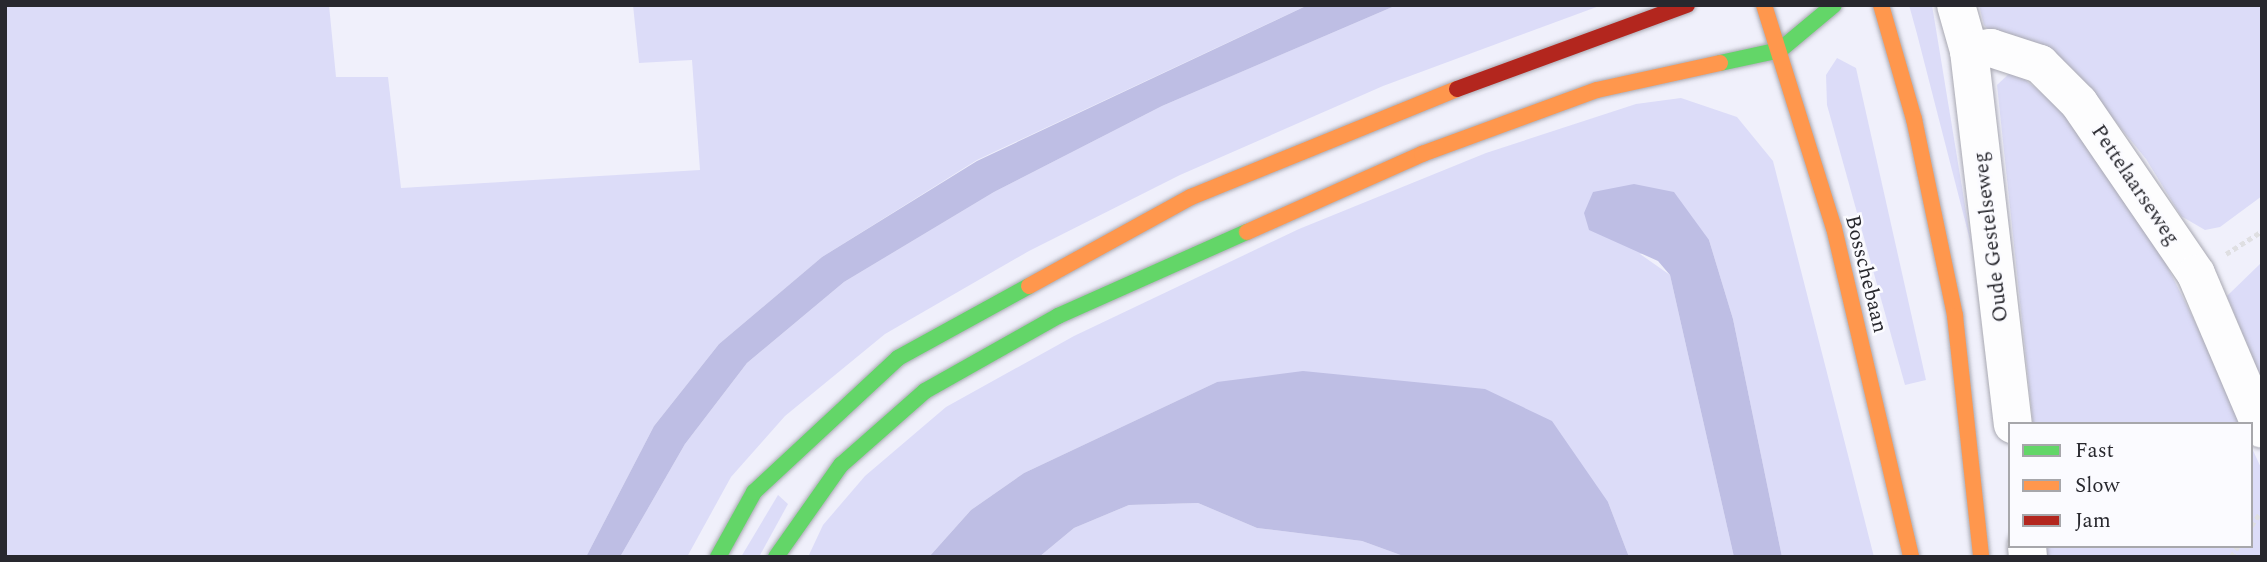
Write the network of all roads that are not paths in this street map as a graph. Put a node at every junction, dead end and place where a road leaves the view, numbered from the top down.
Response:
1 (1687, 5) edge
2 (1764, 5) edge
3 (1834, 5) edge
4 (1881, 5) edge
5 (1956, 5) edge
6 (1780, 51) junction
7 (1969, 51) junction
8 (2013, 422) edge
9 (2262, 429) edge
10 (718, 557) edge
11 (776, 557) edge
12 (1912, 557) edge
13 (1981, 557) edge

1 - 10 main road
2 - 6 main road, Bosschebaan
3 - 6 main road
4 - 13 main road
5 - 7 street
6 - 11 main road
6 - 12 main road, Bosschebaan
7 - 8 street, Oude Gestelseweg
7 - 9 street, Pettelaarseweg

